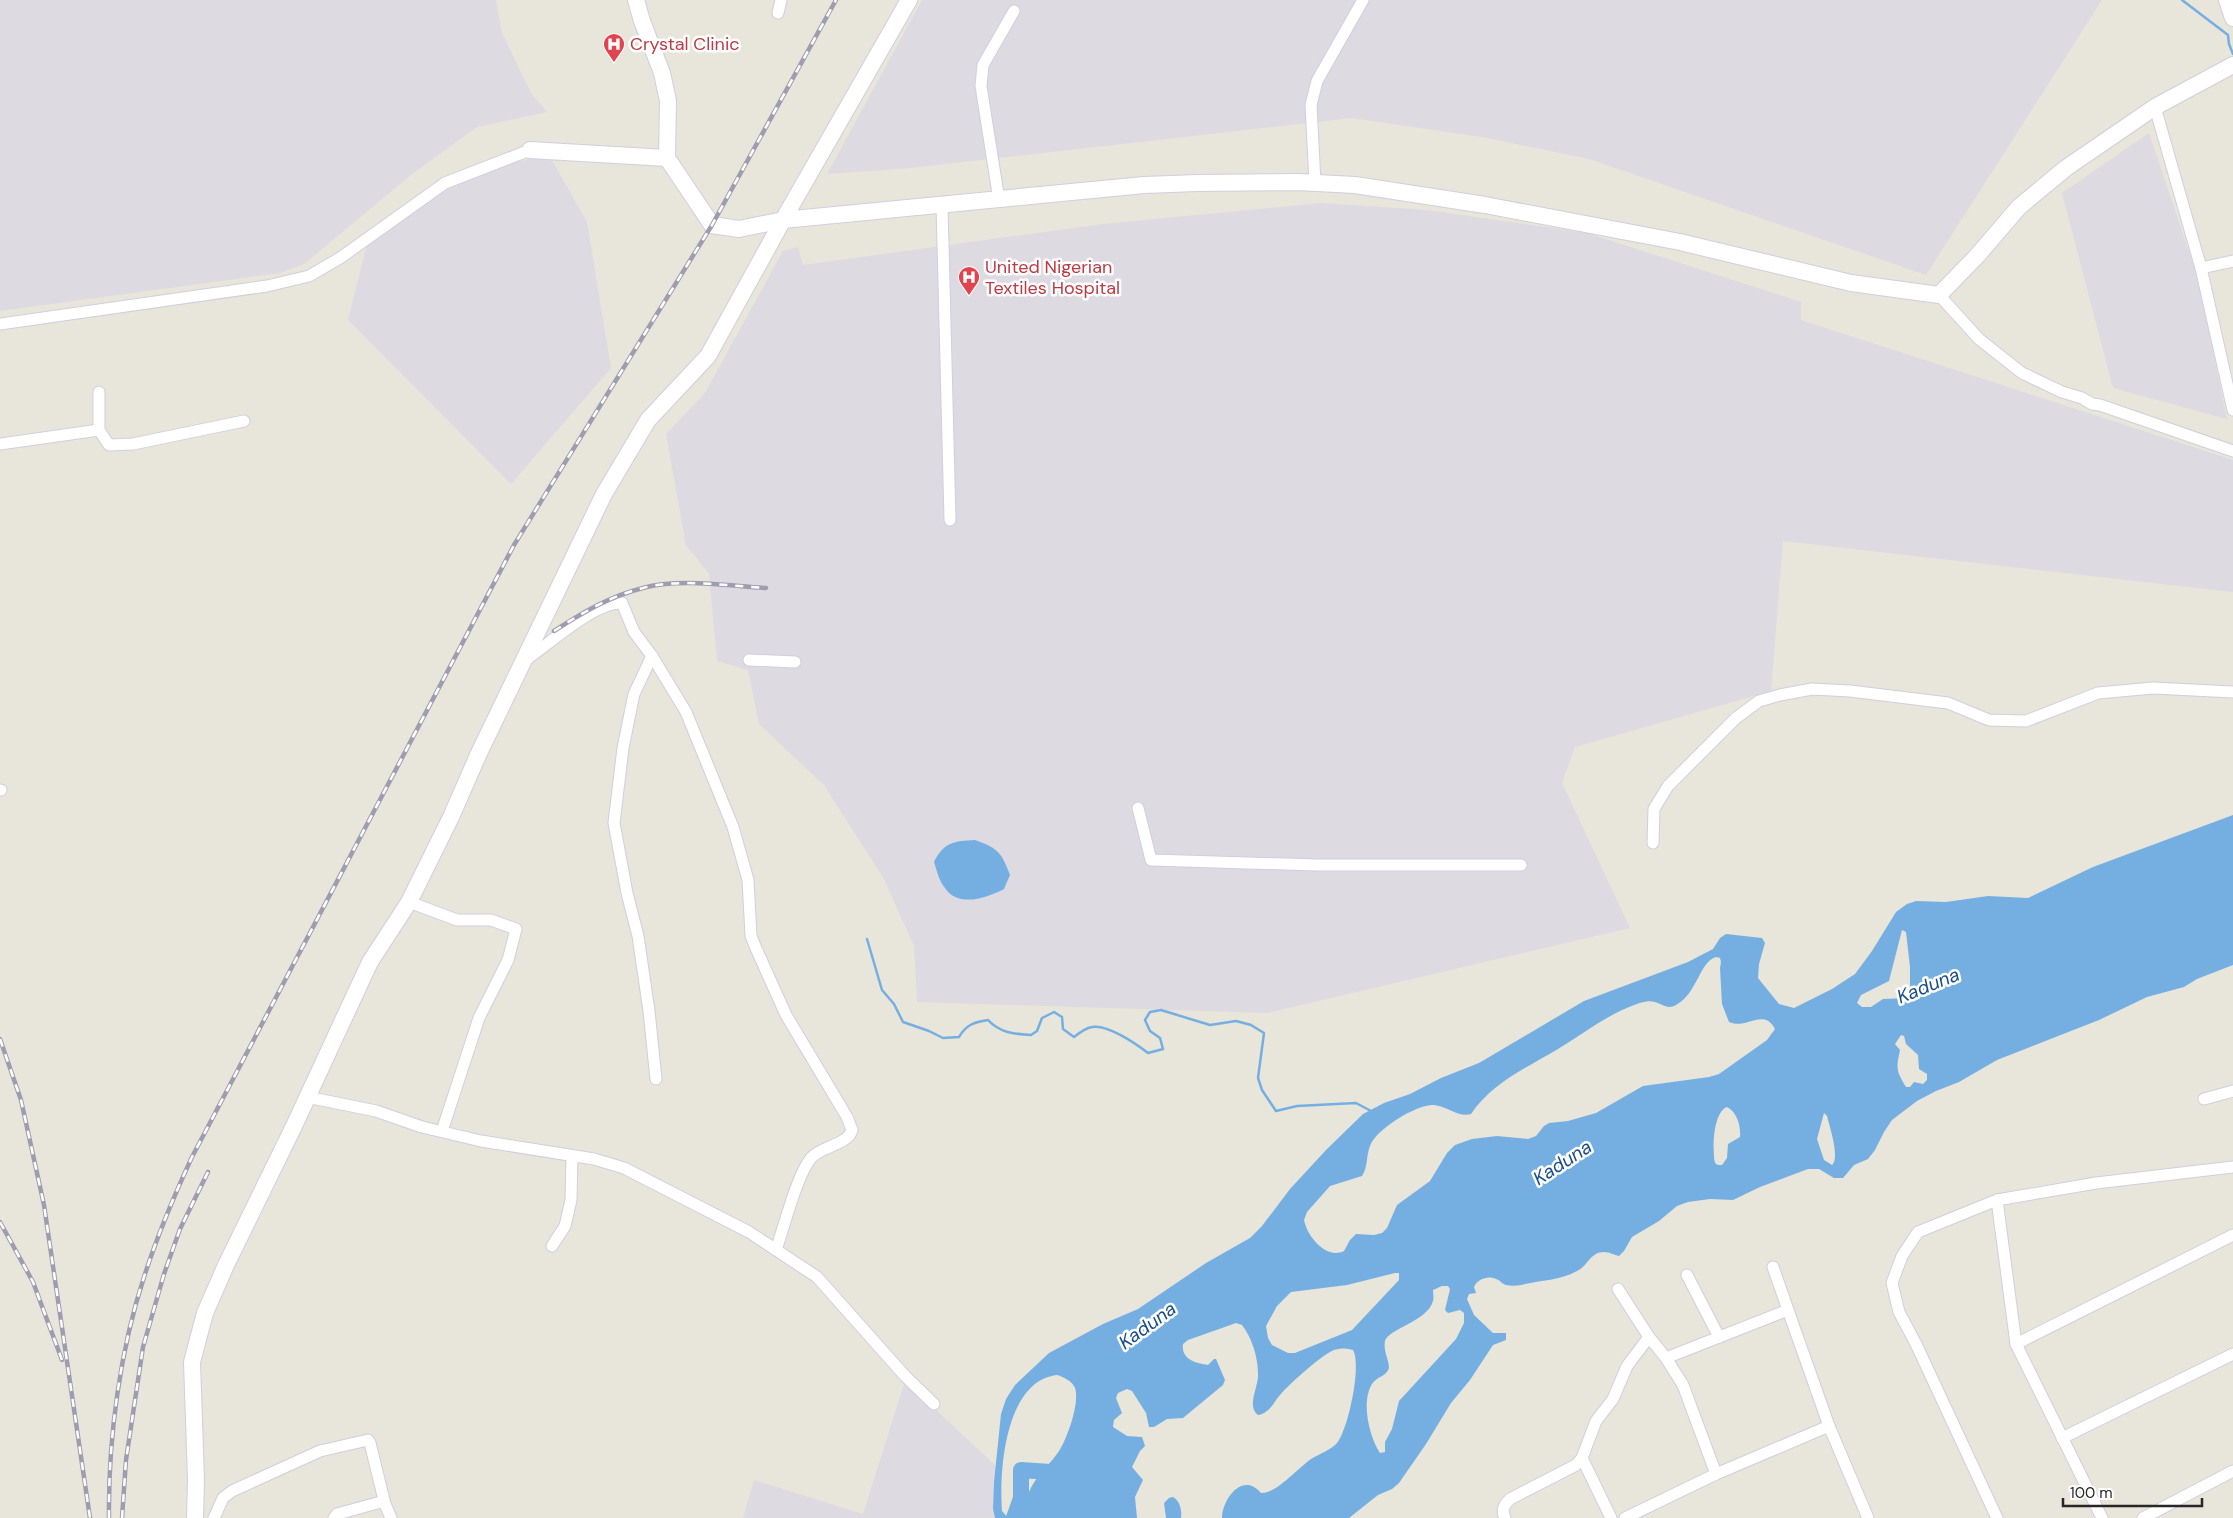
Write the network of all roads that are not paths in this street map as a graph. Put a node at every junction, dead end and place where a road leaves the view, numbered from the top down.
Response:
1 (636, 0) edge
2 (780, 0) edge
3 (909, 0) edge
4 (1364, 0) edge
5 (2228, 0) edge
6 (1014, 11) dead end
7 (778, 13) dead end
8 (2233, 18) edge
9 (2230, 66) edge
10 (2155, 107) junction
11 (530, 150) joint
12 (667, 158) junction
13 (1315, 183) junction
14 (999, 200) junction
15 (942, 205) junction
16 (782, 220) junction
17 (2233, 261) edge
18 (2201, 268) junction
19 (1939, 295) junction
20 (0, 324) edge
21 (99, 392) dead end
22 (2233, 410) edge
23 (244, 421) dead end
24 (99, 430) junction
25 (0, 444) edge
26 (2233, 451) edge
27 (950, 520) dead end
28 (652, 656) junction
29 (749, 660) dead end
30 (524, 661) junction
31 (795, 662) dead end
32 (2233, 692) edge
33 (1138, 808) dead end
34 (1653, 843) dead end
35 (1521, 865) dead end
36 (409, 902) junction
37 (656, 1078) dead end
38 (2233, 1090) edge
39 (307, 1097) junction
40 (2204, 1099) dead end
41 (442, 1131) junction
42 (572, 1156) junction
43 (2233, 1167) edge
44 (1997, 1200) junction
45 (2233, 1235) edge
46 (552, 1246) dead end
47 (776, 1250) junction
48 (1773, 1267) dead end
49 (1687, 1275) dead end
50 (1618, 1289) dead end
51 (1788, 1310) junction
52 (1648, 1337) junction
53 (1719, 1337) junction
54 (2016, 1344) junction
55 (2233, 1354) edge
56 (1666, 1358) junction
57 (934, 1404) dead end
58 (1829, 1426) junction
59 (2062, 1438) junction
60 (1582, 1458) junction
61 (2233, 1471) edge
62 (1716, 1474) junction
63 (384, 1504) junction
64 (195, 1518) edge
65 (214, 1518) edge
66 (334, 1518) edge
67 (391, 1518) edge
68 (1505, 1518) edge
69 (1611, 1518) edge
70 (1626, 1518) edge
71 (1868, 1518) edge
72 (1997, 1518) edge
73 (2102, 1518) edge
74 (2143, 1518) edge

1 - 12 street
2 - 7 street
3 - 16 street
4 - 13 street
5 - 8 street
6 - 14 street
9 - 10 street
10 - 18 street
10 - 19 street
11 - 12 street
11 - 20 street
12 - 16 street
13 - 14 street
13 - 19 street
14 - 15 street
15 - 16 street
15 - 27 street
16 - 30 street
17 - 18 street
18 - 22 street
19 - 26 street
21 - 24 street
23 - 24 street
24 - 25 street
28 - 30 street
28 - 37 street
28 - 47 street
29 - 31 street
30 - 36 street
32 - 34 street
33 - 35 street
36 - 39 street
36 - 41 street
38 - 40 street
39 - 41 street
39 - 64 street
41 - 42 street
42 - 46 street
42 - 47 street
43 - 44 street
44 - 54 street
44 - 72 street
45 - 54 street
47 - 57 street
48 - 51 street
49 - 53 street
50 - 52 street
51 - 53 street
51 - 58 street
52 - 56 street
52 - 60 street
53 - 56 street
54 - 59 street
55 - 59 street
56 - 62 street
58 - 62 street
58 - 71 street
59 - 73 street
60 - 68 street
60 - 69 street
61 - 74 street
62 - 70 street
63 - 65 street
63 - 66 street
63 - 67 street

